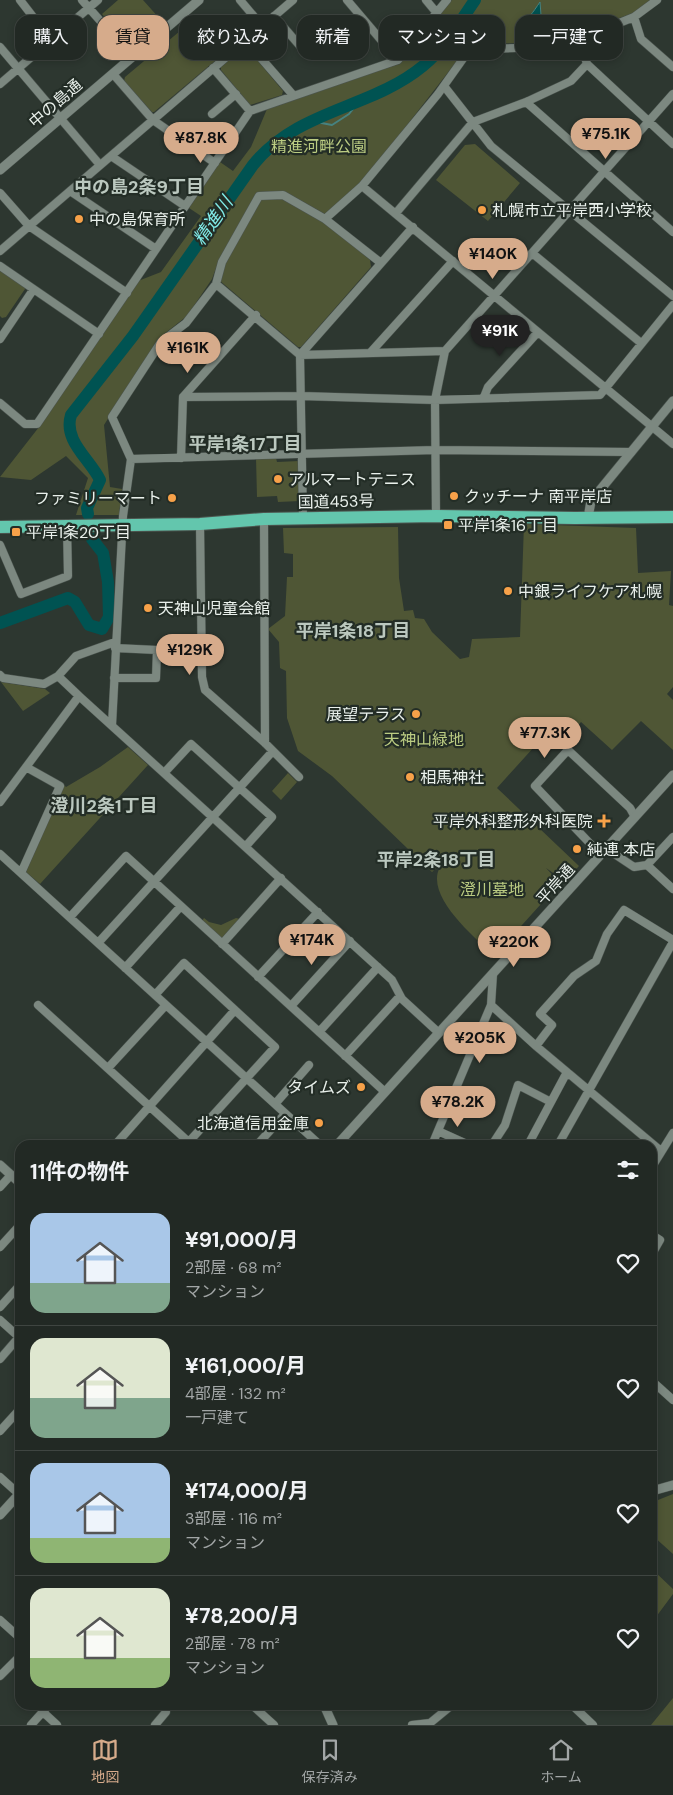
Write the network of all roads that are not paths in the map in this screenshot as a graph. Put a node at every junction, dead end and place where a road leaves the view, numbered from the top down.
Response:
1 (20, 0) edge
2 (82, 0) edge
3 (98, 0) edge
4 (199, 0) edge
5 (240, 0) edge
6 (293, 0) edge
7 (347, 0) edge
8 (426, 0) edge
9 (446, 0) edge
10 (657, 0) edge
11 (90, 7) junction
12 (436, 12) junction
13 (32, 15) edge
14 (81, 15) edge
15 (97, 15) edge
16 (253, 15) edge
17 (275, 15) edge
18 (434, 15) edge
19 (634, 17) junction
20 (623, 21) edge
21 (169, 26) edge
22 (287, 31) edge
23 (379, 38) edge
24 (297, 43) edge
25 (0, 48) edge
26 (515, 48) edge
27 (27, 60) edge
28 (128, 60) edge
29 (223, 60) edge
30 (263, 60) edge
31 (398, 60) edge
32 (586, 60) edge
33 (587, 64) junction
34 (673, 67) edge
35 (18, 68) junction
36 (214, 68) junction
37 (112, 74) junction
38 (0, 84) edge
39 (444, 86) junction
40 (236, 94) junction
41 (673, 94) edge
42 (293, 95) junction
43 (526, 102) junction
44 (250, 111) junction
45 (212, 114) dead end
46 (61, 118) junction
47 (152, 120) junction
48 (473, 122) junction
49 (648, 122) junction
50 (673, 144) edge
51 (111, 156) junction
52 (215, 163) junction
53 (100, 165) junction
54 (0, 170) edge
55 (604, 172) junction
56 (362, 186) junction
57 (70, 191) junction
58 (0, 193) edge
59 (186, 206) junction
60 (570, 210) junction
61 (396, 213) junction
62 (326, 219) junction
63 (29, 226) junction
64 (412, 227) junction
65 (673, 232) edge
66 (156, 250) junction
67 (0, 251) edge
68 (532, 253) junction
69 (453, 261) junction
70 (381, 263) junction
71 (0, 266) edge
72 (216, 284) junction
73 (33, 290) junction
74 (127, 293) junction
75 (494, 296) junction
76 (673, 296) edge
77 (673, 305) edge
78 (256, 315) junction
79 (3, 327) edge
80 (538, 332) junction
81 (99, 334) junction
82 (0, 339) edge
83 (641, 343) junction
84 (445, 351) junction
85 (370, 353) junction
86 (300, 354) junction
87 (605, 388) junction
88 (183, 396) junction
89 (301, 396) junction
90 (484, 397) junction
91 (435, 400) junction
92 (673, 401) edge
93 (0, 403) edge
94 (652, 426) junction
95 (673, 444) edge
96 (435, 450) junction
97 (631, 452) junction
98 (302, 453) junction
99 (181, 458) junction
100 (131, 459) junction
101 (436, 516) junction
102 (673, 517) edge
103 (303, 518) junction
104 (588, 518) junction
105 (264, 519) junction
106 (200, 524) junction
107 (123, 525) junction
108 (67, 526) junction
109 (0, 527) edge
110 (0, 545) edge
111 (115, 645) junction
112 (0, 675) edge
113 (58, 676) junction
114 (114, 678) junction
115 (79, 696) junction
116 (112, 724) junction
117 (265, 743) junction
118 (272, 752) junction
119 (26, 768) junction
120 (165, 772) junction
121 (673, 775) edge
122 (299, 777) dead end
123 (239, 787) junction
124 (0, 802) edge
125 (213, 816) junction
126 (635, 817) junction
127 (673, 837) edge
128 (246, 846) junction
129 (604, 852) junction
130 (0, 854) edge
131 (647, 865) junction
132 (21, 873) junction
133 (281, 878) junction
134 (154, 881) junction
135 (672, 886) edge
136 (181, 906) junction
137 (318, 912) junction
138 (70, 917) junction
139 (350, 941) junction
140 (673, 941) edge
141 (98, 943) junction
142 (222, 944) junction
143 (378, 967) junction
144 (125, 968) junction
145 (493, 974) junction
146 (258, 977) junction
147 (155, 995) junction
148 (400, 996) junction
149 (38, 1005) dead end
150 (166, 1005) junction
151 (491, 1005) junction
152 (291, 1006) junction
153 (235, 1010) junction
154 (319, 1032) junction
155 (439, 1033) junction
156 (206, 1042) junction
157 (536, 1046) junction
158 (345, 1056) junction
159 (310, 1065) dead end
160 (108, 1068) junction
161 (567, 1072) junction
162 (247, 1078) junction
163 (589, 1089) junction
164 (385, 1092) junction
165 (551, 1102) junction
166 (274, 1104) junction
167 (149, 1106) junction
168 (285, 1114) junction
169 (438, 1131) junction
170 (673, 1133) edge
171 (119, 1140) edge
172 (185, 1140) edge
173 (193, 1140) edge
174 (262, 1140) edge
175 (314, 1140) edge
176 (342, 1140) edge
177 (434, 1140) edge
178 (458, 1140) edge
179 (495, 1140) edge
180 (531, 1140) edge
181 (561, 1140) edge
182 (647, 1140) edge
183 (657, 1148) edge
184 (661, 1152) junction
185 (657, 1159) edge
186 (0, 1165) edge
187 (11, 1175) junction
188 (15, 1179) edge
189 (0, 1187) edge
190 (15, 1230) edge
191 (0, 1247) edge
192 (15, 1290) edge
193 (0, 1307) edge
194 (0, 1320) edge
195 (15, 1334) edge
196 (15, 1343) edge
197 (0, 1359) edge
198 (657, 1386) edge
199 (673, 1400) edge
200 (15, 1414) edge
201 (0, 1431) edge
202 (0, 1477) edge
203 (673, 1485) edge
204 (15, 1490) edge
205 (657, 1490) edge
206 (15, 1499) edge
207 (0, 1515) edge
208 (0, 1620) edge
209 (15, 1634) edge
210 (15, 1661) edge
211 (0, 1676) edge
212 (165, 1710) edge
213 (258, 1710) edge
214 (326, 1710) edge
215 (446, 1710) edge
216 (577, 1710) edge
217 (43, 1712) joint
218 (31, 1725) edge
219 (57, 1725) edge
220 (155, 1725) edge
221 (274, 1725) edge
222 (333, 1725) edge
223 (412, 1725) edge
224 (593, 1725) edge

1 - 13 street
2 - 11 street
3 - 11 street
4 - 21 street, 中の島通
5 - 16 street
6 - 17 street
7 - 23 street
8 - 12 street
9 - 12 street
10 - 19 street
11 - 14 street
11 - 15 street
12 - 18 street
19 - 20 street
19 - 34 street
22 - 24 street
25 - 35 street
26 - 39 street
27 - 35 street
28 - 37 street, 中の島通
29 - 36 street
30 - 42 street
31 - 42 street
32 - 33 street
33 - 43 street
33 - 49 street
35 - 38 street
35 - 46 street
36 - 40 street
36 - 47 street
37 - 46 street, 中の島通
37 - 47 street
39 - 48 street
39 - 56 street
40 - 44 street
40 - 45 street
41 - 49 street
42 - 44 street
43 - 48 street
43 - 55 street
44 - 52 street
46 - 53 street
46 - 54 street, 中の島通
47 - 51 street
47 - 52 street
48 - 60 street
48 - 61 street
49 - 50 street
49 - 55 street
51 - 53 street
51 - 59 street
52 - 59 street
53 - 57 street
55 - 60 street
55 - 65 street
56 - 61 street
56 - 62 street
57 - 63 street
57 - 66 street
58 - 63 street
59 - 66 street
60 - 68 street
60 - 76 street
61 - 64 street
62 - 70 street
62 - 72 street
63 - 67 street
63 - 74 street
64 - 69 street
64 - 70 street
66 - 74 street
68 - 75 street
68 - 83 street
69 - 75 street
69 - 85 street
70 - 86 street
71 - 73 street
72 - 78 street
72 - 100 street
73 - 79 street
73 - 81 street
74 - 81 street
75 - 80 street
75 - 84 street
77 - 83 street
78 - 86 street
78 - 88 street
79 - 82 street
80 - 87 street
80 - 90 street
81 - 93 street
83 - 87 street
84 - 85 street
84 - 91 street
85 - 86 street
86 - 89 street
87 - 90 street
87 - 94 street
88 - 89 street
88 - 99 street
89 - 91 street
89 - 98 street
90 - 91 street
91 - 96 street
92 - 94 street
94 - 95 street
94 - 97 street
96 - 97 street
96 - 98 street
96 - 101 street
97 - 104 street
98 - 99 street
98 - 103 street
99 - 100 street
100 - 107 street
101 - 103 highway, 国道453号
101 - 104 highway, 国道453号
102 - 104 highway, 国道453号
103 - 105 highway, 国道453号
105 - 106 highway, 国道453号
105 - 117 street
106 - 107 highway, 国道453号
106 - 117 street
107 - 108 highway, 国道453号
107 - 111 street
108 - 109 highway, 国道453号
108 - 110 street
111 - 113 street
111 - 114 street
111 - 114 street
112 - 113 street
113 - 115 street
114 - 116 street
115 - 116 street
115 - 119 street
116 - 120 street
117 - 118 street
118 - 122 street
118 - 123 street
119 - 124 street
119 - 132 street
120 - 123 street
120 - 125 street
121 - 126 street, 平岸通
123 - 125 street
123 - 128 street
125 - 128 street
125 - 134 street
126 - 129 street, 平岸通
126 - 129 street
127 - 131 street
128 - 133 street
129 - 131 street
129 - 145 street, 平岸通
130 - 132 street
131 - 135 street
132 - 138 street
133 - 137 street
133 - 142 street
134 - 136 street
134 - 138 street
134 - 141 street
136 - 142 street
136 - 144 street
137 - 139 street
137 - 146 street
138 - 141 street
139 - 143 street
139 - 152 street
140 - 157 street
140 - 163 street
141 - 144 street
142 - 146 street
143 - 148 street
143 - 154 street
144 - 147 street
145 - 151 street
145 - 155 street, 平岸通
146 - 152 street
147 - 150 street
147 - 153 street
148 - 155 street
148 - 158 street
149 - 160 street
150 - 156 street
150 - 160 street
151 - 157 street
151 - 169 street
152 - 154 street
153 - 156 street
153 - 162 street
154 - 158 street
155 - 164 street, 平岸通
156 - 162 street
156 - 167 street
157 - 161 street
158 - 164 street
159 - 166 street
160 - 167 street
161 - 163 street
161 - 165 street
162 - 166 street
162 - 173 street
163 - 181 street
163 - 182 street
164 - 176 street, 平岸通
165 - 179 street
165 - 180 street
166 - 168 street
167 - 171 street
167 - 172 street
168 - 174 street
168 - 175 street
169 - 177 street
169 - 178 street
170 - 184 street
183 - 184 street
184 - 185 street
186 - 187 street
187 - 188 street
187 - 189 street
190 - 191 street
192 - 193 street
194 - 195 street
196 - 197 street
198 - 199 street
200 - 201 street
202 - 204 street
203 - 205 street
206 - 207 street
208 - 209 street
210 - 211 street
212 - 220 street
213 - 221 street
214 - 222 street
215 - 223 street
216 - 224 street
217 - 218 street
217 - 219 street

